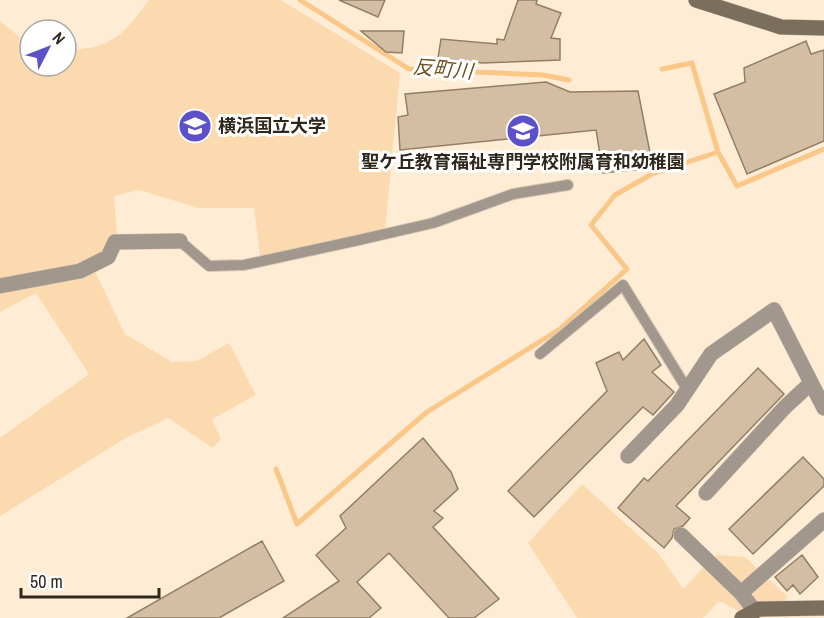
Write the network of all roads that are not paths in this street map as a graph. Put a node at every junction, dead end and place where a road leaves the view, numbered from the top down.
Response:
1 (696, 0) edge
2 (824, 27) edge
3 (568, 185) dead end
4 (180, 241) joint
5 (0, 286) edge
6 (540, 354) dead end
7 (811, 383) junction
8 (687, 389) junction
9 (824, 408) edge
10 (628, 456) dead end
11 (706, 493) dead end
12 (824, 520) edge
13 (681, 535) dead end
14 (741, 593) junction
15 (824, 608) edge
16 (748, 615) edge

1 - 2 street
3 - 4 lane
4 - 5 street
6 - 8 lane
7 - 8 street
7 - 9 street
7 - 11 street
8 - 10 street
12 - 14 street
13 - 14 street
14 - 16 street
15 - 16 street

